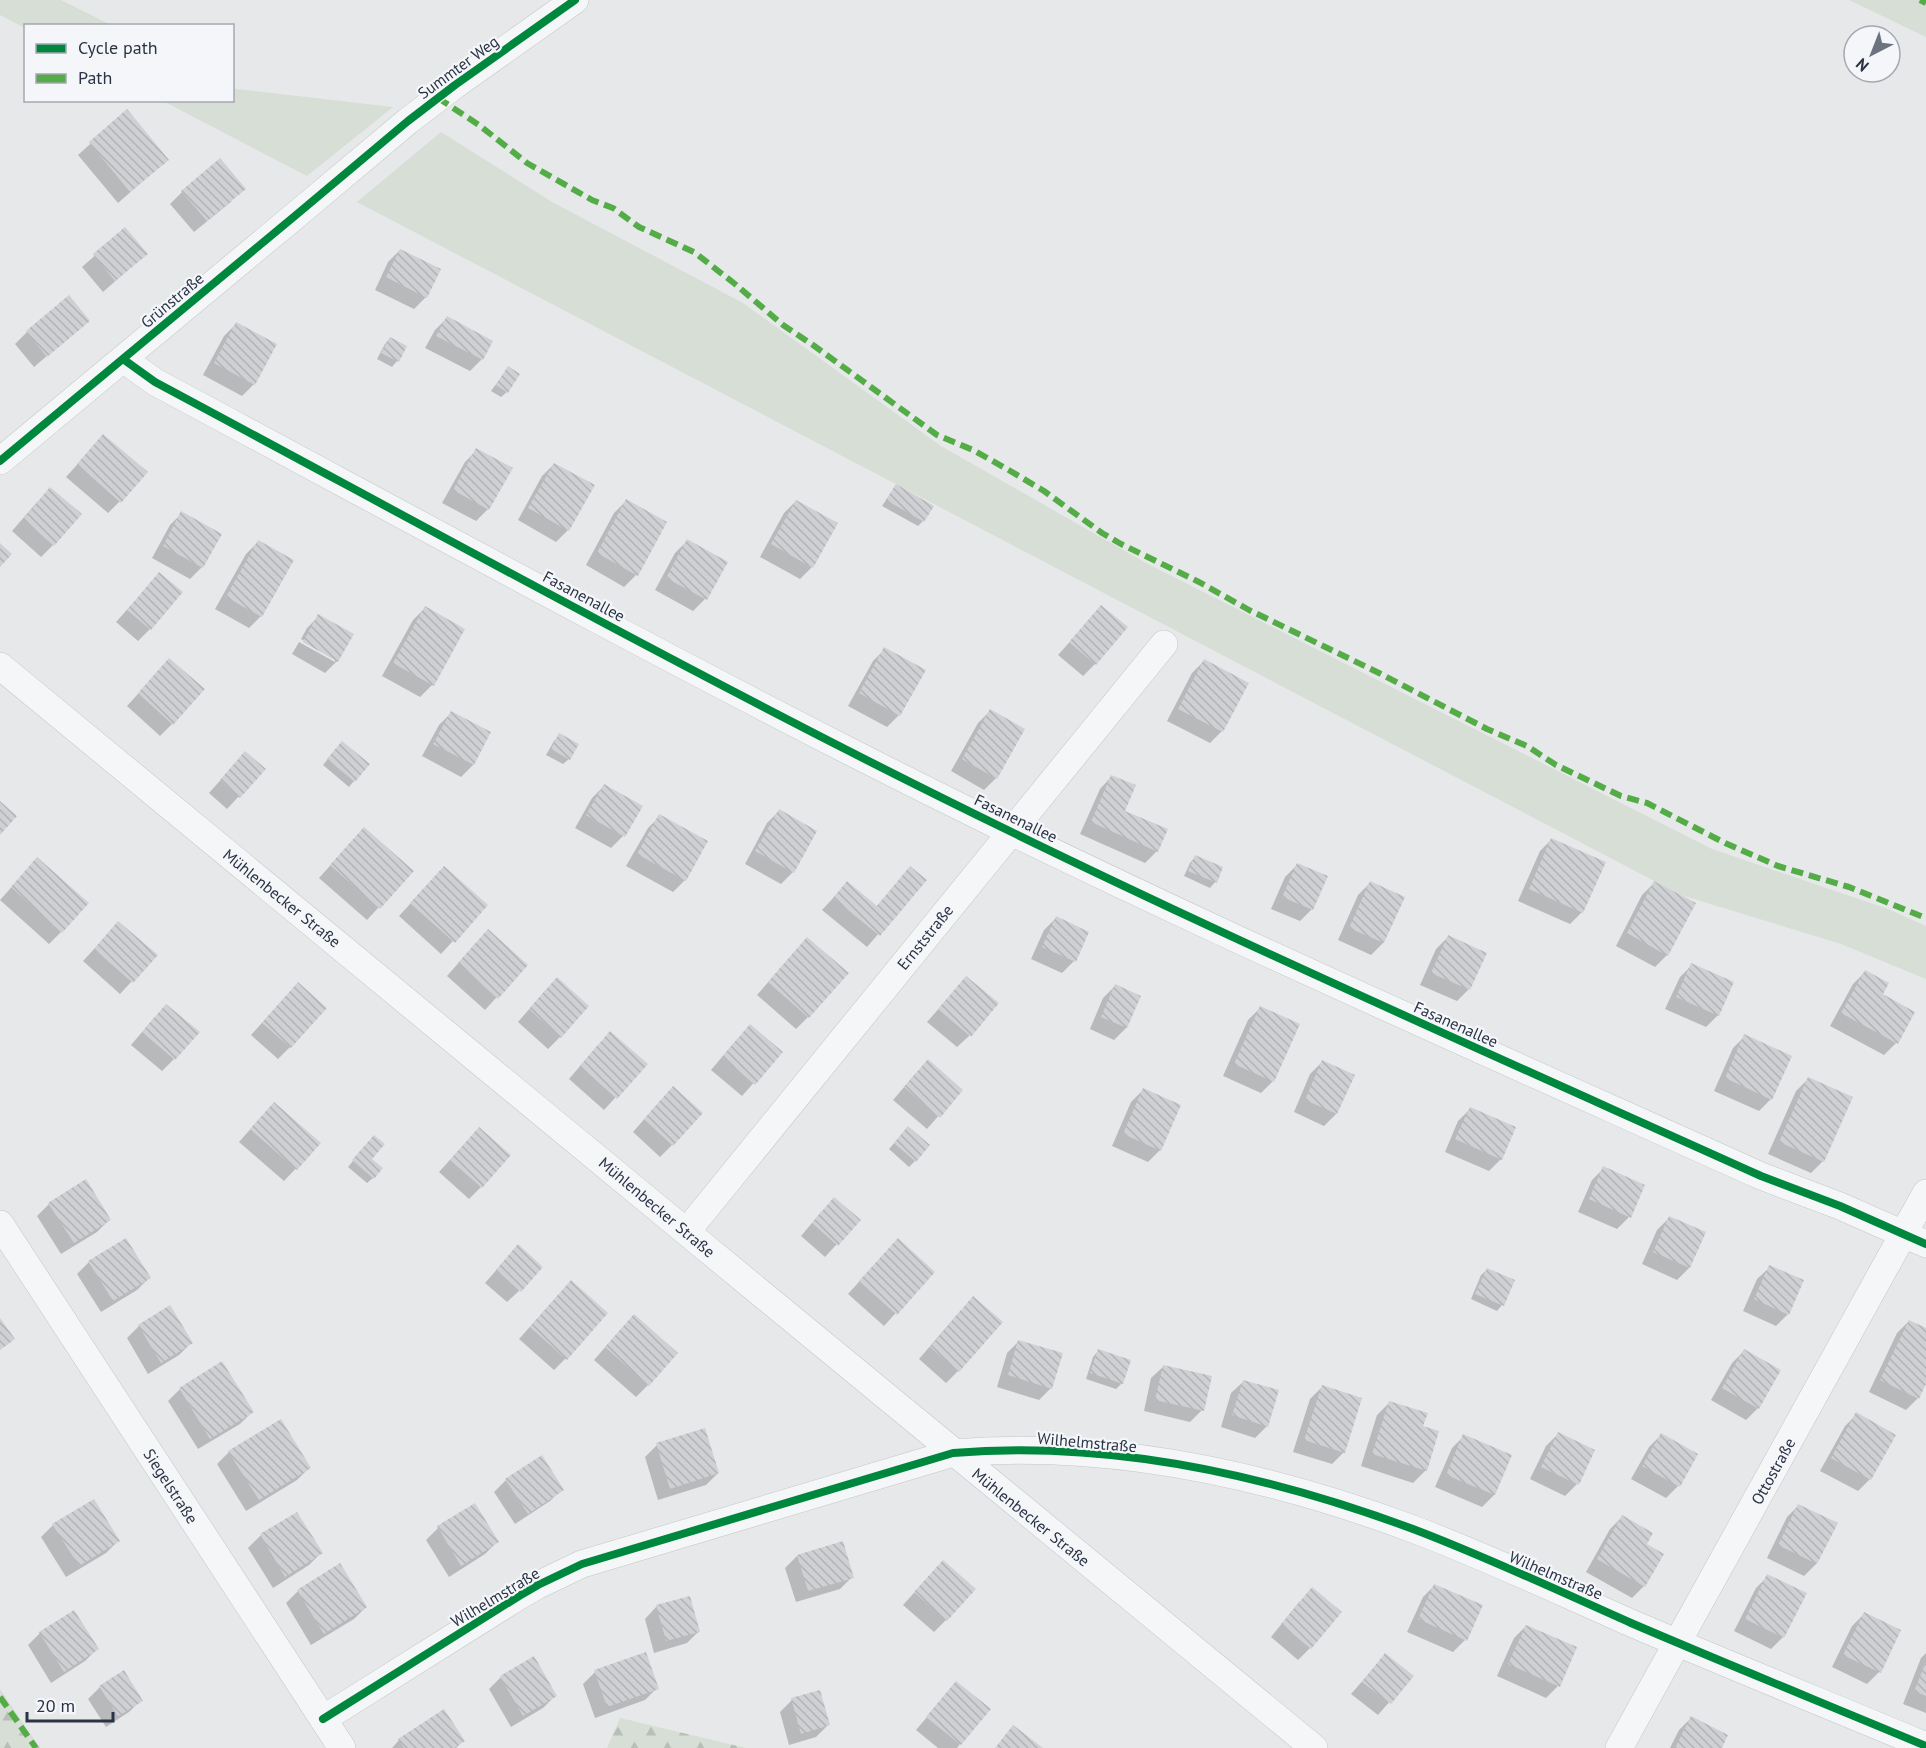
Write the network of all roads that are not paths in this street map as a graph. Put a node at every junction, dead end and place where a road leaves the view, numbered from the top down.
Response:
1 (574, 0) edge
2 (361, 159) joint
3 (123, 359) junction
4 (0, 461) edge
5 (1164, 644) dead end
6 (0, 666) edge
7 (1011, 831) junction
8 (1926, 1193) edge
9 (0, 1224) edge
10 (687, 1231) junction
11 (1915, 1239) edge
12 (953, 1453) junction
13 (1678, 1643) junction
14 (323, 1719) junction
15 (1926, 1746) edge
16 (342, 1748) edge
17 (1314, 1748) edge
18 (1619, 1748) edge

1 - 2 street, Summter Weg
2 - 3 street, Grünstraße
3 - 4 street, Grünstraße
3 - 7 street, Fasanenallee
5 - 7 street, Ernststraße
6 - 10 street, Mühlenbecker Straße
7 - 10 street, Ernststraße
7 - 11 street, Fasanenallee
8 - 11 street, Ottostraße
9 - 14 street, Siegelstraße
10 - 12 street, Mühlenbecker Straße
11 - 13 street, Ottostraße
12 - 13 street, Wilhelmstraße
12 - 14 street, Wilhelmstraße
12 - 17 street, Mühlenbecker Straße
13 - 15 street, Wilhelmstraße
13 - 18 street, Ottostraße
14 - 16 street, Siegelstraße

